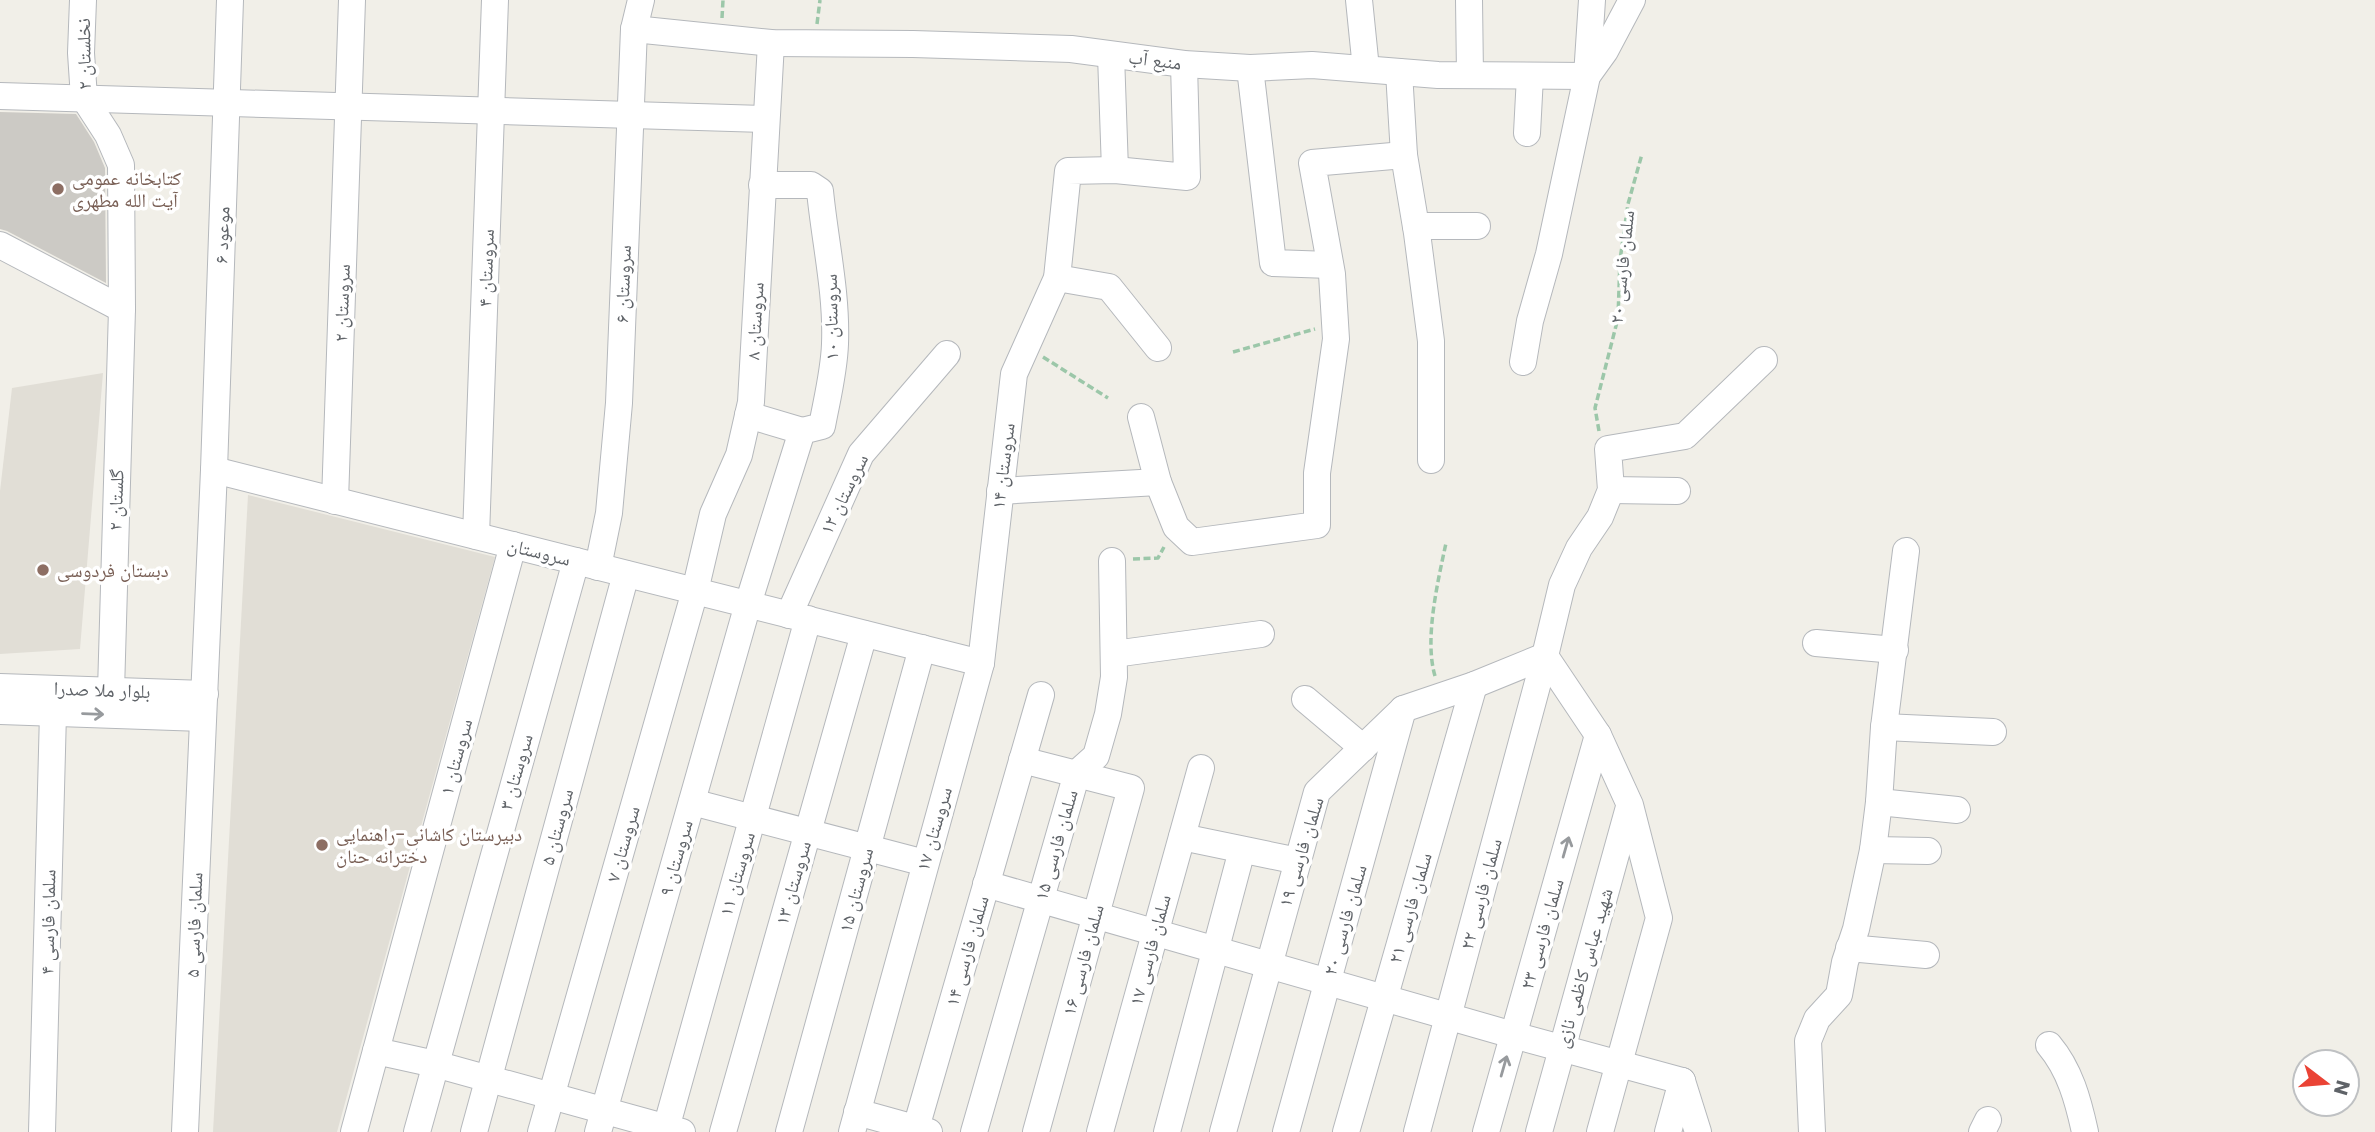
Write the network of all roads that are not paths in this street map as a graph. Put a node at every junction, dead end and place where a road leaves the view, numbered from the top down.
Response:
1 (83, 0) edge
2 (230, 0) edge
3 (352, 0) edge
4 (495, 0) edge
5 (641, 0) edge
6 (1359, 0) edge
7 (1469, 0) edge
8 (1592, 0) edge
9 (1632, 0) edge
10 (634, 29) junction
11 (771, 43) junction
12 (1111, 55) junction
13 (1184, 64) junction
14 (1250, 68) junction
15 (1366, 69) junction
16 (1399, 72) junction
17 (1470, 75) junction
18 (1530, 76) junction
19 (1587, 76) junction
20 (0, 96) edge
21 (84, 98) junction
22 (226, 103) junction
23 (349, 106) junction
24 (491, 111) junction
25 (630, 115) junction
26 (766, 119) junction
27 (1527, 133) dead end
28 (1404, 155) junction
29 (1115, 170) junction
30 (762, 185) junction
31 (1416, 226) junction
32 (1477, 226) dead end
33 (0, 244) edge
34 (1330, 265) junction
35 (1057, 278) junction
36 (122, 309) junction
37 (1158, 348) dead end
38 (947, 354) dead end
39 (1764, 360) dead end
40 (1523, 362) dead end
41 (748, 415) junction
42 (1140, 417) dead end
43 (802, 431) junction
44 (1431, 460) dead end
45 (214, 470) junction
46 (1158, 482) junction
47 (1611, 490) junction
48 (1000, 491) junction
49 (1678, 491) dead end
50 (335, 501) junction
51 (476, 536) junction
52 (513, 545) junction
53 (1906, 551) dead end
54 (1112, 561) road end
55 (587, 564) junction
56 (626, 574) junction
57 (695, 591) junction
58 (748, 604) junction
59 (798, 617) junction
60 (864, 634) junction
61 (1261, 634) dead end
62 (1816, 643) dead end
63 (922, 648) junction
64 (1895, 650) junction
65 (1114, 654) junction
66 (1545, 656) junction
67 (981, 663) junction
68 (1474, 685) junction
69 (0, 687) edge
70 (111, 691) junction
71 (1041, 695) dead end
72 (1305, 699) dead end
73 (204, 706) junction
74 (1404, 709) junction
75 (0, 711) edge
76 (53, 713) junction
77 (1884, 727) junction
78 (1993, 732) dead end
79 (1598, 735) junction
80 (1363, 748) junction
81 (1022, 760) junction
82 (1201, 768) dead end
83 (1077, 773) junction
84 (692, 802) junction
85 (1879, 802) junction
86 (1630, 804) junction
87 (1957, 810) dead end
88 (753, 818) junction
89 (807, 832) junction
90 (1181, 837) junction
91 (867, 848) junction
92 (1242, 850) junction
93 (1873, 850) junction
94 (1928, 851) dead end
95 (1298, 861) junction
96 (925, 863) junction
97 (986, 884) junction
98 (1039, 899) junction
99 (1096, 915) junction
100 (1155, 932) junction
101 (1849, 948) junction
102 (1217, 950) junction
103 (1926, 954) dead end
104 (1269, 965) junction
105 (1328, 982) junction
106 (1384, 998) junction
107 (1448, 1016) junction
108 (1513, 1035) junction
109 (2049, 1045) dead end
110 (1561, 1048) junction
111 (376, 1051) junction
112 (435, 1064) junction
113 (1619, 1064) junction
114 (488, 1080) junction
115 (1682, 1081) junction
116 (551, 1096) junction
117 (601, 1122) edge
118 (855, 1122) edge
119 (922, 1130) edge
120 (671, 1131) edge
121 (43, 1132) edge
122 (185, 1132) edge
123 (354, 1132) edge
124 (417, 1132) edge
125 (474, 1132) edge
126 (541, 1132) edge
127 (723, 1132) edge
128 (789, 1132) edge
129 (974, 1132) edge
130 (1036, 1132) edge
131 (1100, 1132) edge
132 (1167, 1132) edge
133 (1223, 1132) edge
134 (1286, 1132) edge
135 (1346, 1132) edge
136 (1417, 1132) edge
137 (1486, 1132) edge
138 (1539, 1132) edge
139 (1600, 1132) edge
140 (1668, 1132) edge
141 (1698, 1132) edge
142 (1812, 1132) edge
143 (2085, 1132) edge

1 - 21 street, نخلستان ۲
2 - 22 street, موعود ۶
3 - 23 street, سروستان ۲
4 - 24 street, سروستان ۴
5 - 10 street, سروستان ۶
6 - 15 street
7 - 17 street
8 - 19 street
9 - 19 street
10 - 11 street, منبع آب
10 - 25 street, سروستان ۶
11 - 12 street, منبع آب
11 - 26 street, سروستان ۸
12 - 13 street, منبع آب
12 - 29 street
13 - 14 street, منبع آب
13 - 29 street
14 - 15 street, منبع آب
14 - 34 street
15 - 16 street, منبع آب
16 - 17 street, منبع آب
16 - 28 street
17 - 18 street, منبع آب
18 - 19 street, منبع آب
18 - 27 street
19 - 40 street
20 - 21 street
21 - 22 street
21 - 36 street, نخلستان ۲
22 - 23 street
22 - 45 street, موعود ۶
23 - 24 street
23 - 50 street, سروستان ۲
24 - 25 street
24 - 51 street, سروستان ۴
25 - 26 street
25 - 55 street, سروستان ۶
26 - 30 street, سروستان ۸
28 - 31 street
28 - 34 street
29 - 35 street, سروستان ۱۴
30 - 41 street, سروستان ۸
30 - 43 street, سروستان ۱۰
31 - 32 street
31 - 44 street
33 - 36 street
34 - 46 street
35 - 37 street
35 - 48 street, سروستان ۱۴
36 - 70 street, گلستان ۲
38 - 59 street, سروستان ۱۲
39 - 47 street
41 - 43 street
41 - 57 street, سروستان ۸
42 - 46 street
43 - 58 street
45 - 50 street, سروستان
45 - 73 street, موعود ۶
46 - 48 street
47 - 49 street
47 - 66 street
48 - 67 street, سروستان ۱۴
50 - 51 street, سروستان
51 - 52 street, سروستان
52 - 55 street, سروستان
52 - 111 street, سروستان ۱
53 - 64 street
54 - 65 street, سلمان فارسی ۱۵
55 - 56 street, سروستان
55 - 112 street, سروستان ۳
56 - 57 street, سروستان
56 - 114 street, سروستان ۵
57 - 58 street, سروستان
57 - 116 street, سروستان ۷
58 - 59 street, سروستان
58 - 84 street, سروستان ۹
59 - 60 street, سروستان
59 - 88 street, سروستان ۱۱
60 - 63 street
60 - 89 street, سروستان ۱۳
61 - 65 street
62 - 64 street
63 - 67 street
63 - 91 street, سروستان ۱۵
64 - 77 street
65 - 83 street, سلمان فارسی ۱۵
66 - 68 street, سلمان فارسی ۱۹
66 - 79 street
66 - 107 street, سلمان فارسی ۲۲
67 - 96 street, سروستان ۱۷
68 - 74 street, سلمان فارسی ۱۹
68 - 106 street, سلمان فارسی ۲۱
69 - 70 street, بلوار ملا صدرا
70 - 73 street, بلوار ملا صدرا
71 - 81 street, سلمان فارسی ۱۴
72 - 80 street
76 -> 73 street, بلوار ملا صدرا
73 - 122 street, سلمان فارسی ۵
74 - 80 street, سلمان فارسی ۱۹
74 - 105 street, سلمان فارسی ۲۰
75 - 76 street, بلوار ملا صدرا
76 - 121 street, سلمان فارسی ۴
77 - 78 street
77 - 85 street
79 - 86 street
108 -> 79 street, سلمان فارسی ۲۳
80 - 95 street, سلمان فارسی ۱۹
81 - 83 street
81 - 97 street, سلمان فارسی ۱۴
82 - 90 street, سلمان فارسی ۱۷
83 - 98 street, سلمان فارسی ۱۵
83 - 99 street, سلمان فارسی ۱۶
84 - 88 street
84 - 117 street, سروستان ۹
85 - 87 street
85 - 93 street
86 - 110 street, شهید عباس کاظمی نازی
86 - 113 street
88 - 89 street
88 - 120 street, سروستان ۱۱
89 - 91 street
89 - 127 street, سروستان ۱۳
90 - 92 street
90 - 100 street, سلمان فارسی ۱۷
91 - 96 street
91 - 128 street, سروستان ۱۵
92 - 95 street
92 - 102 street
93 - 94 street
93 - 101 street
95 - 104 street, سلمان فارسی ۱۹
96 - 118 street, سروستان ۱۷
97 - 98 street
97 - 119 street, سلمان فارسی ۱۴
98 - 99 street
98 - 129 street, سلمان فارسی ۱۵
99 - 100 street
99 - 130 street, سلمان فارسی ۱۶
100 - 102 street
100 - 131 street, سلمان فارسی ۱۷
101 - 103 street
101 - 142 street
102 - 104 street
102 - 132 street
104 - 105 street
104 - 133 street, سلمان فارسی ۱۹
105 - 106 street
105 - 134 street, سلمان فارسی ۲۰
106 - 107 street
106 - 135 street, سلمان فارسی ۲۱
107 - 108 street
107 - 136 street, سلمان فارسی ۲۲
108 - 110 street
137 -> 108 street, سلمان فارسی ۲۳
109 - 143 street
110 - 113 street
110 - 138 street, شهید عباس کاظمی نازی
111 - 112 street
111 - 123 street, سروستان ۱
112 - 114 street
112 - 124 street, سروستان ۳
113 - 115 street
113 - 139 street
114 - 116 street
114 - 125 street, سروستان ۵
115 - 140 street
115 - 141 street
116 - 117 street
116 - 126 street, سروستان ۷
117 - 120 street
118 - 119 street, سلمان فارسی ۱۴

